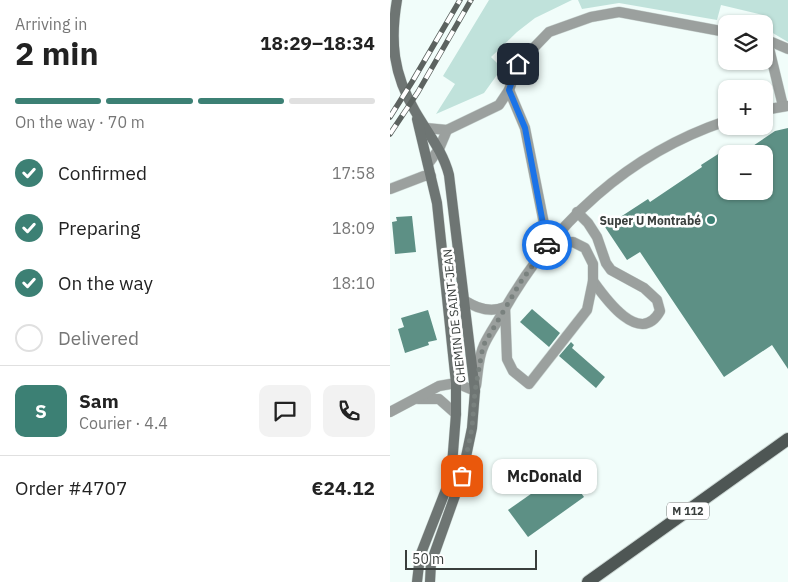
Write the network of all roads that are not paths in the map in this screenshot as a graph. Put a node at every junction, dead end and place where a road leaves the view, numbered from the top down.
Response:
1 (398, 0) edge
2 (718, 31) edge
3 (773, 43) edge
4 (788, 48) edge
5 (773, 66) edge
6 (509, 90) junction
7 (785, 106) edge
8 (414, 110) junction
9 (718, 124) edge
10 (426, 128) junction
11 (447, 130) junction
12 (439, 149) junction
13 (428, 164) junction
14 (431, 176) junction
15 (390, 189) edge
16 (577, 212) junction
17 (548, 244) junction
18 (592, 281) junction
19 (447, 289) junction
20 (465, 302) junction
21 (505, 307) junction
22 (456, 382) junction
23 (475, 391) junction
24 (417, 399) junction
25 (390, 412) edge
26 (456, 414) junction
27 (788, 440) edge
28 (417, 582) edge
29 (430, 582) edge
30 (588, 582) edge

1 - 8 street, CHEMIN DE SAINT-JEAN
2 - 6 street
3 - 4 street
5 - 7 street
6 - 11 street
6 - 17 street
8 - 10 street, CHEMIN DE SAINT-JEAN
8 - 13 street, CHEMIN DE SAINT-JEAN
9 - 16 street
10 - 11 street
10 - 12 street, CHEMIN DE SAINT-JEAN
11 - 12 street
12 - 13 street
12 - 20 street, CHEMIN DE SAINT-JEAN
13 - 14 street, CHEMIN DE SAINT-JEAN
14 - 15 street
14 - 19 street, CHEMIN DE SAINT-JEAN
16 - 17 street
16 - 18 street
17 - 18 street
17 - 21 street
18 - 21 street
19 - 20 street
19 - 22 street, CHEMIN DE SAINT-JEAN
20 - 21 street
20 - 23 street, CHEMIN DE SAINT-JEAN
21 - 23 street
22 - 23 street
22 - 24 street
22 - 26 street, CHEMIN DE SAINT-JEAN
23 - 29 street, CHEMIN DE SAINT-JEAN
24 - 25 street
24 - 26 street
26 - 28 street, CHEMIN DE SAINT-JEAN
27 - 30 main road, M 112

